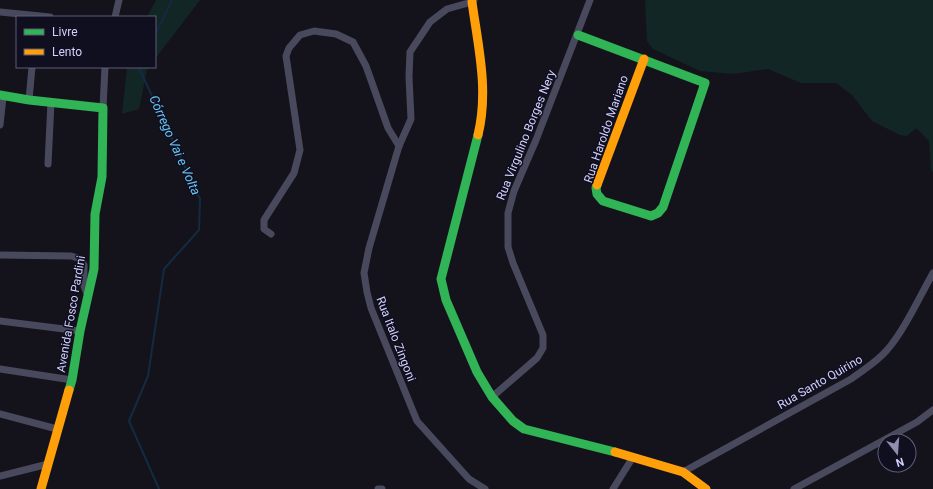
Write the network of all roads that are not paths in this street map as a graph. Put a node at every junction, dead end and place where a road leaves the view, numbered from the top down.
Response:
1 (119, 0) edge
2 (590, 0) edge
3 (473, 1) edge
4 (0, 12) edge
5 (38, 16) edge
6 (115, 16) edge
7 (578, 35) junction
8 (644, 59) junction
9 (32, 68) edge
10 (105, 68) edge
11 (2, 96) edge
12 (29, 100) junction
13 (51, 102) junction
14 (103, 108) junction
15 (0, 126) edge
16 (399, 146) junction
17 (48, 164) dead end
18 (271, 234) dead end
19 (0, 255) edge
20 (933, 274) edge
21 (88, 296) junction
22 (0, 321) edge
23 (80, 331) junction
24 (0, 369) edge
25 (72, 380) junction
26 (492, 397) junction
27 (933, 410) edge
28 (0, 414) edge
29 (57, 429) junction
30 (633, 457) junction
31 (48, 464) junction
32 (683, 472) junction
33 (0, 476) edge
34 (40, 489) edge
35 (485, 489) edge
36 (613, 489) edge
37 (706, 489) edge
38 (794, 489) edge

1 - 6 street
2 - 7 street, Rua Virgulino Borges Nery
3 - 16 street, Rua Italo Zingoni
3 - 26 street
4 - 5 street
7 - 8 street
7 - 26 street, Rua Virgulino Borges Nery
8 - 8 street, Rua Haroldo Mariano
9 - 12 street
10 - 14 street, Avenida Fosco Pardini
11 - 12 street
11 - 15 street
12 - 13 street
13 - 14 street
13 - 17 street
14 - 21 street, Avenida Fosco Pardini
16 - 18 street
16 - 35 street, Rua Italo Zingoni
19 - 21 street
20 - 32 street, Rua Santo Quirino
21 - 23 street, Avenida Fosco Pardini
22 - 23 street
23 - 25 street, Avenida Fosco Pardini
24 - 25 street
25 - 29 street, Avenida Fosco Pardini
26 - 30 street
27 - 38 street
28 - 29 street
29 - 31 street, Avenida Fosco Pardini
30 - 32 street
30 - 36 street
31 - 33 street
31 - 34 street, Avenida Fosco Pardini
32 - 37 street

